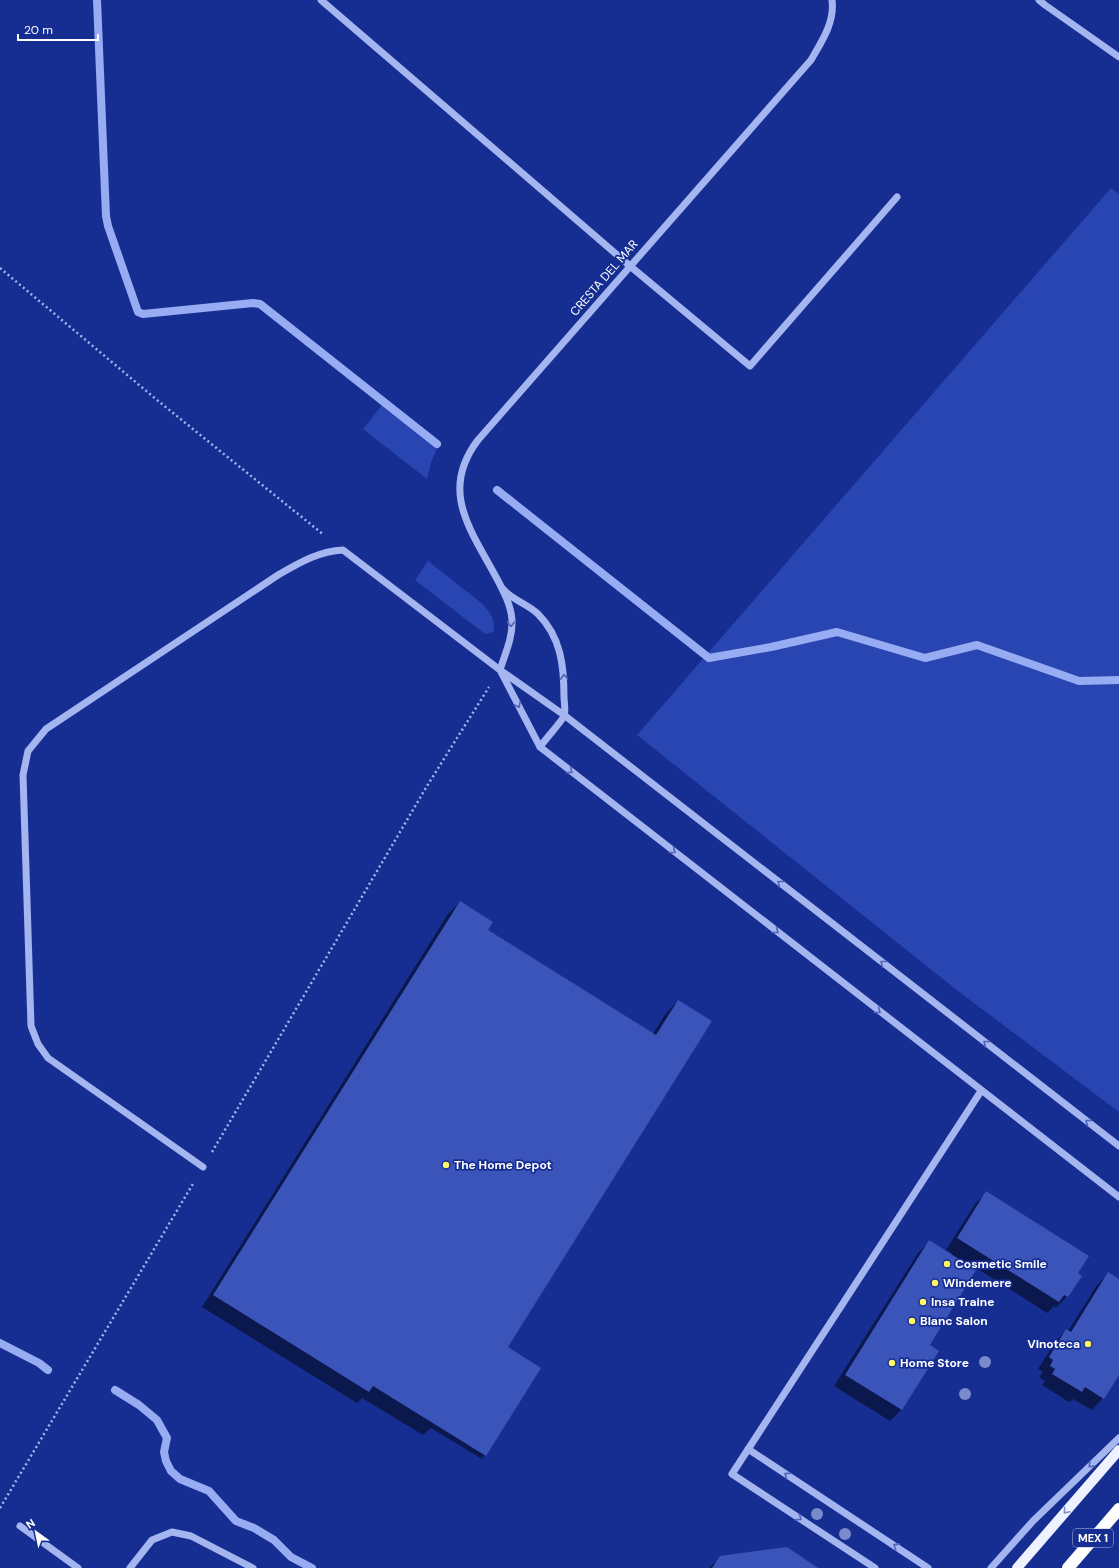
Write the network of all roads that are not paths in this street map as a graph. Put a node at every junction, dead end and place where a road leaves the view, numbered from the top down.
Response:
1 (322, 0) edge
2 (832, 0) edge
3 (1039, 0) edge
4 (1119, 57) edge
5 (897, 196) dead end
6 (630, 266) junction
7 (501, 587) junction
8 (500, 670) junction
9 (564, 716) junction
10 (540, 747) junction
11 (982, 1091) junction
12 (1119, 1146) edge
13 (203, 1167) road end
14 (1119, 1197) edge
15 (1119, 1438) edge
16 (748, 1449) junction
17 (1119, 1450) edge
18 (1119, 1509) edge
19 (20, 1526) dead end
20 (78, 1568) edge
21 (130, 1568) edge
22 (253, 1568) edge
23 (875, 1568) edge
24 (928, 1568) edge
25 (992, 1568) edge
26 (1017, 1568) edge
27 (1068, 1568) edge

1 - 6 street
2 - 6 street, CRESTA DEL MAR
3 - 4 street
5 - 6 street
6 - 7 street, CRESTA DEL MAR
7 -> 8 street, CRESTA DEL MAR
9 -> 7 street
8 - 9 street
8 -> 10 street
8 - 13 street
9 - 10 street
12 -> 9 street
10 -> 11 street
11 - 14 street
11 - 16 street
15 -> 25 street
16 -> 23 street
24 -> 16 street
17 -> 26 main road
18 - 27 highway, MEX 1
19 - 20 street
21 - 22 street

